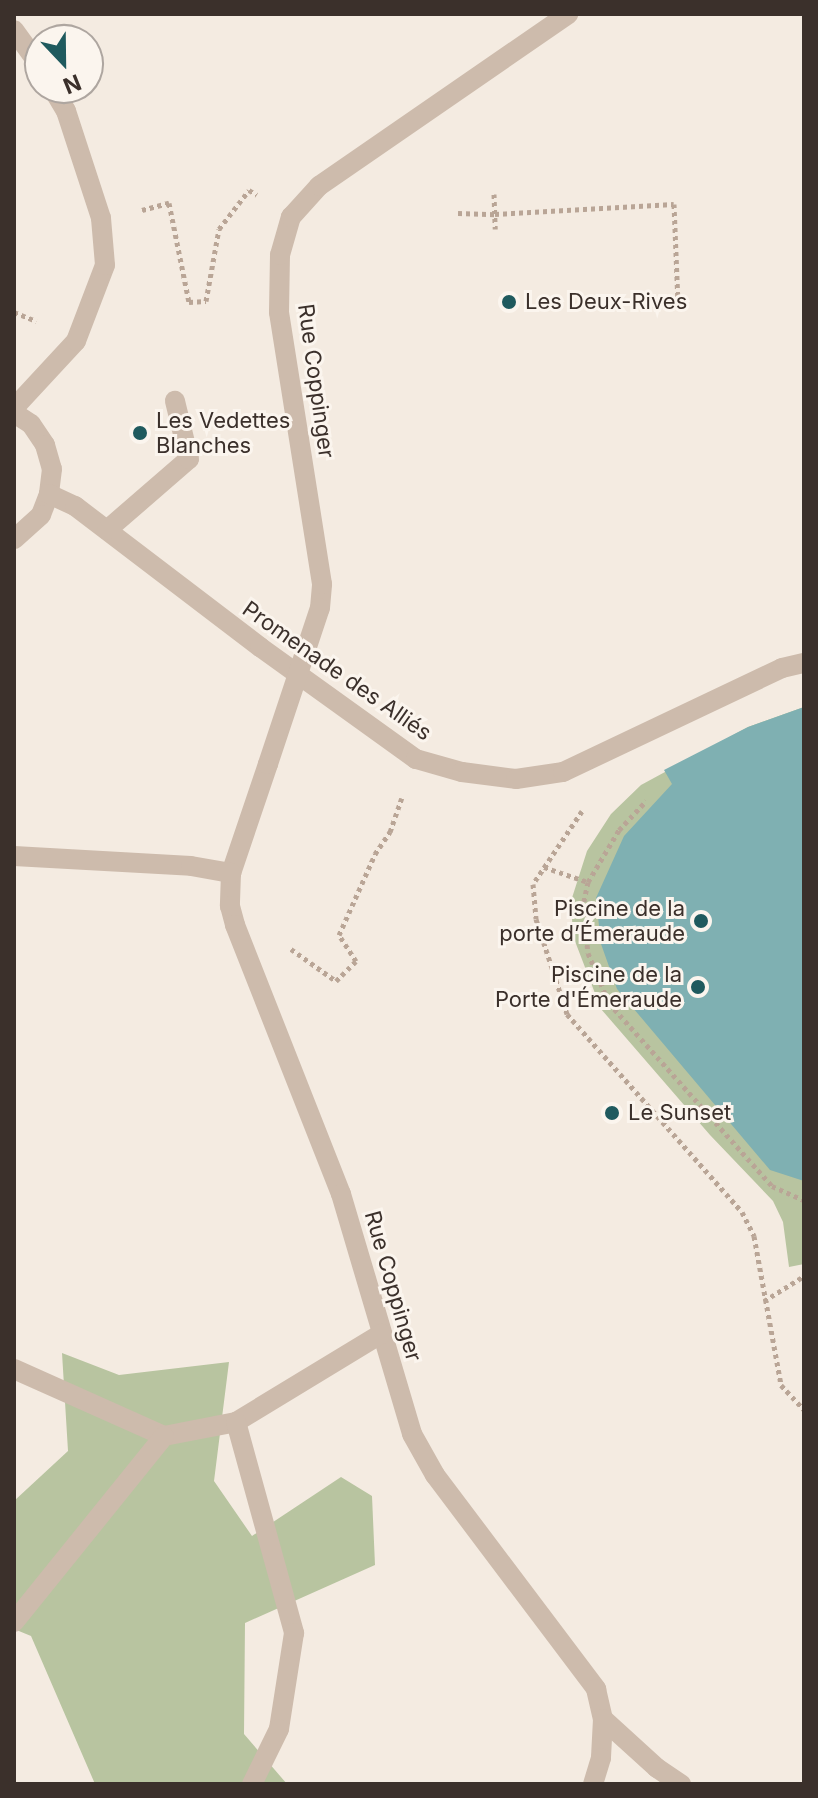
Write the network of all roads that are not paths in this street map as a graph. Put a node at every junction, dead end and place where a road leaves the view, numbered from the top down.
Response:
1 (568, 14) edge
2 (62, 104) edge
3 (175, 401) dead end
4 (14, 410) edge
5 (49, 494) junction
6 (107, 530) junction
7 (14, 539) edge
8 (804, 663) edge
9 (14, 856) edge
10 (231, 873) junction
11 (381, 1334) junction
12 (14, 1369) edge
13 (236, 1422) junction
14 (164, 1436) junction
15 (14, 1622) edge
16 (603, 1719) junction
17 (252, 1784) edge
18 (593, 1784) edge
19 (681, 1784) edge

1 - 10 street, Rue Coppinger, bridge
2 - 4 street
3 - 6 street
4 - 5 street
5 - 6 street, Promenade des Alliés
5 - 7 street
6 - 8 street, Promenade des Alliés
9 - 10 street
10 - 11 street, Rue Coppinger
11 - 13 street
11 - 16 street, Rue Coppinger
12 - 14 street
13 - 14 street
13 - 17 street
14 - 15 street
16 - 18 street, Rue Coppinger
16 - 19 street

